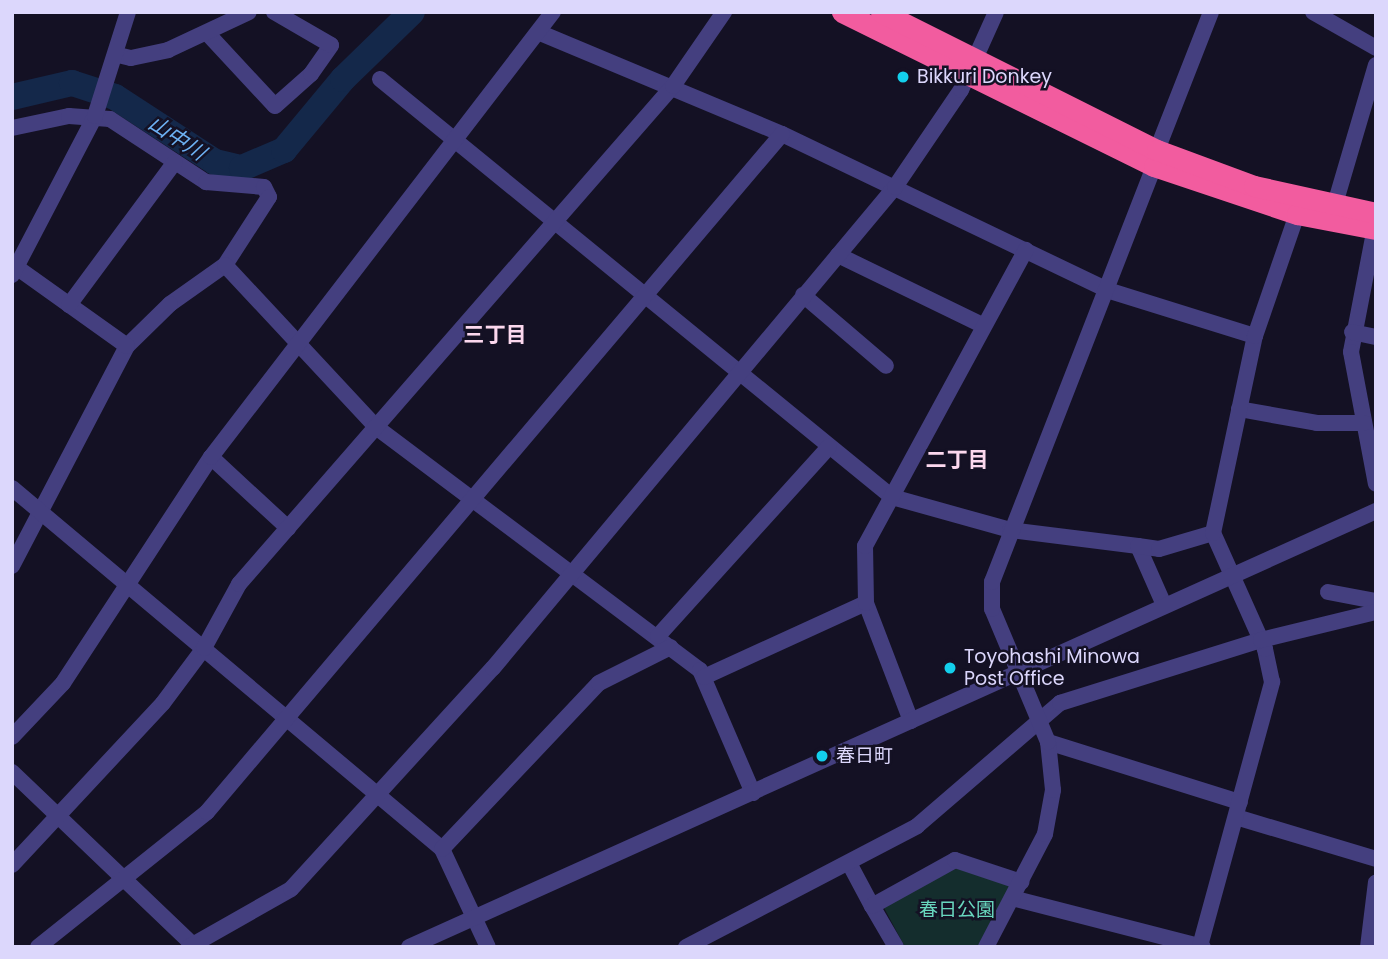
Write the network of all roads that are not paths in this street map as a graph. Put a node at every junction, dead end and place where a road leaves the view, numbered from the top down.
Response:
1 (128, 12) edge
2 (249, 12) edge
3 (274, 12) edge
4 (553, 12) edge
5 (724, 12) edge
6 (842, 12) edge
7 (881, 12) edge
8 (996, 12) edge
9 (1211, 12) edge
10 (1313, 12) edge
11 (538, 32) junction
12 (208, 34) junction
13 (1376, 48) edge
14 (118, 55) junction
15 (1376, 65) edge
16 (973, 67) junction
17 (380, 79) dead end
18 (673, 86) junction
19 (95, 116) junction
20 (12, 128) edge
21 (782, 134) junction
22 (455, 141) junction
23 (1155, 158) junction
24 (175, 162) junction
25 (895, 187) junction
26 (1335, 204) junction
27 (1297, 214) junction
28 (553, 223) junction
29 (1375, 223) edge
30 (1026, 250) junction
31 (838, 255) junction
32 (225, 265) junction
33 (14, 269) edge
34 (1107, 290) junction
35 (803, 295) junction
36 (644, 297) junction
37 (69, 305) junction
38 (984, 326) junction
39 (1352, 332) junction
40 (1255, 336) junction
41 (1376, 337) edge
42 (296, 342) junction
43 (127, 346) junction
44 (886, 366) dead end
45 (740, 372) junction
46 (1239, 409) junction
47 (1364, 423) junction
48 (376, 427) junction
49 (829, 447) junction
50 (211, 457) junction
51 (1376, 484) edge
52 (12, 488) edge
53 (892, 497) junction
54 (471, 498) junction
55 (1376, 511) edge
56 (41, 512) junction
57 (288, 528) junction
58 (1010, 530) junction
59 (1213, 533) junction
60 (1138, 546) junction
61 (12, 566) edge
62 (571, 572) junction
63 (1230, 575) junction
64 (128, 583) junction
65 (1328, 592) dead end
66 (1376, 601) edge
67 (866, 603) junction
68 (1164, 605) junction
69 (1376, 612) edge
70 (1261, 640) junction
71 (664, 642) junction
72 (204, 648) junction
73 (1019, 671) junction
74 (704, 677) junction
75 (1039, 720) junction
76 (289, 721) junction
77 (911, 721) junction
78 (12, 737) edge
79 (1048, 742) junction
80 (12, 772) edge
81 (753, 793) junction
82 (378, 794) junction
83 (1238, 810) junction
84 (59, 817) junction
85 (442, 849) junction
86 (1376, 859) edge
87 (849, 863) junction
88 (12, 865) edge
89 (125, 878) junction
90 (1021, 882) junction
91 (1376, 882) edge
92 (1012, 898) junction
93 (872, 906) junction
94 (474, 918) junction
95 (717, 931) junction
96 (1149, 940) edge
97 (192, 946) edge
98 (1202, 946) edge
99 (38, 947) edge
100 (408, 947) edge
101 (488, 947) edge
102 (686, 947) edge
103 (723, 947) edge
104 (897, 947) edge
105 (986, 947) edge
106 (1368, 947) edge

1 - 14 street
2 - 12 street
3 - 12 street
4 - 11 street
5 - 18 street
6 - 16 highway
7 - 16 highway
8 - 16 street
9 - 23 street
10 - 13 street
11 - 18 street
11 - 22 street
12 - 14 street
14 - 19 street
15 - 26 street
16 - 23 highway
16 - 25 street
17 - 22 street
18 - 21 street
18 - 28 street
19 - 20 street
19 - 24 street
19 - 33 street
21 - 25 street
21 - 36 street
22 - 28 street
22 - 42 street
23 - 26 highway
23 - 27 highway
23 - 34 street
24 - 32 street
24 - 37 street
25 - 30 street
25 - 31 street
26 - 29 highway
27 - 29 highway
27 - 40 street
28 - 36 street
28 - 48 street
29 - 39 street
30 - 34 street
30 - 38 street
31 - 35 street
31 - 38 street
32 - 42 street
32 - 43 street
33 - 37 street
34 - 40 street
34 - 58 street
35 - 44 street
35 - 45 street
36 - 45 street
36 - 54 street
37 - 43 street
38 - 53 street
39 - 41 street
39 - 47 street
40 - 46 street
42 - 48 street
42 - 50 street
43 - 56 street
45 - 49 street
45 - 62 street
46 - 47 street
46 - 59 street
47 - 51 street
48 - 54 street
48 - 57 street
49 - 53 street
49 - 71 street
50 - 57 street
50 - 64 street
52 - 56 street
53 - 58 street
53 - 67 street
54 - 62 street
54 - 76 street
55 - 63 street
56 - 61 street
56 - 64 street
57 - 72 street
58 - 60 street
58 - 73 street
59 - 60 street
59 - 63 street
60 - 68 street
62 - 71 street
62 - 82 street
63 - 68 street
63 - 70 street
64 - 72 street
64 - 78 street
65 - 66 street
67 - 74 street
67 - 77 street
68 - 73 street
69 - 70 street
70 - 75 street
70 - 83 street
71 - 74 street
71 - 85 street
72 - 76 street
72 - 84 street
73 - 75 street
73 - 77 street
74 - 81 street
75 - 79 street
75 - 87 street
76 - 82 street
76 - 89 street
77 - 81 street
79 - 83 street
79 - 90 street
80 - 84 street
81 - 94 street
82 - 85 street
82 - 97 street
83 - 86 street
83 - 98 street
84 - 88 street
84 - 89 street
85 - 94 street
87 - 93 street
87 - 95 street
89 - 97 street
89 - 99 street
90 - 92 street
90 - 93 street
91 - 106 street
92 - 96 street
92 - 105 street
93 - 104 street
94 - 100 street
94 - 101 street
95 - 102 street
95 - 103 street
96 - 98 street

